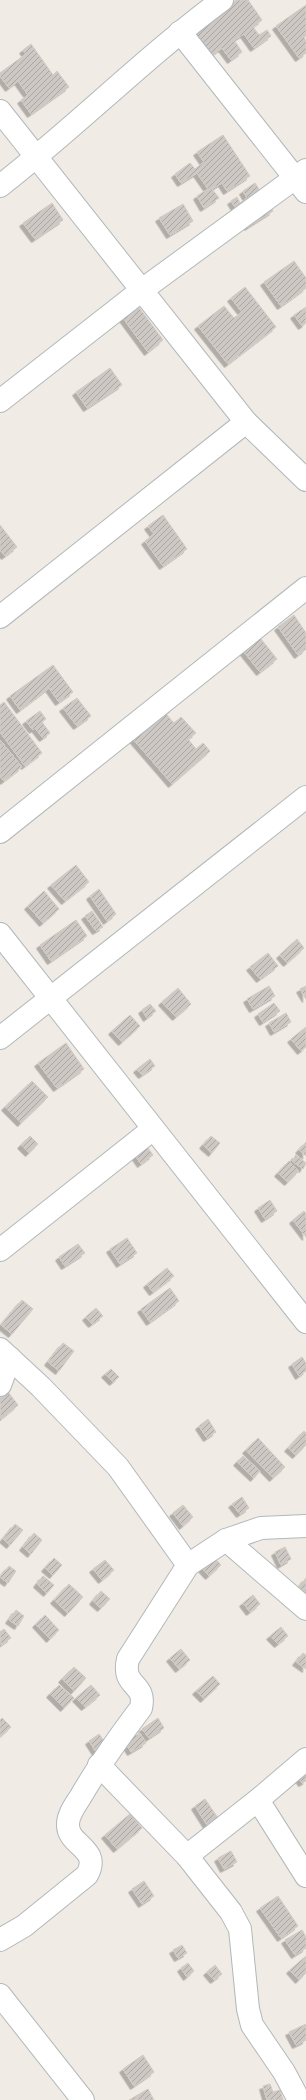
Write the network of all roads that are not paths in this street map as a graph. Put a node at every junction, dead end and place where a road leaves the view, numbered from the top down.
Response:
1 (222, 0) edge
2 (180, 32) junction
3 (0, 110) edge
4 (37, 157) junction
5 (302, 180) edge
6 (0, 186) edge
7 (142, 290) junction
8 (2, 395) edge
9 (246, 422) junction
10 (306, 480) edge
11 (306, 588) edge
12 (0, 617) edge
13 (306, 797) edge
14 (0, 832) edge
15 (0, 934) edge
16 (50, 998) junction
17 (0, 1038) edge
18 (154, 1129) junction
19 (0, 1250) edge
20 (306, 1322) edge
21 (5, 1354) edge
22 (0, 1385) edge
23 (306, 1526) edge
24 (226, 1540) junction
25 (188, 1565) junction
26 (306, 1609) edge
27 (306, 1759) edge
28 (99, 1765) junction
29 (258, 1800) junction
30 (186, 1856) junction
31 (306, 1876) edge
32 (0, 1940) edge
33 (0, 1995) edge
34 (83, 2100) edge
35 (299, 2100) edge

1 - 2 street
2 - 4 street
2 - 5 street
3 - 4 street
4 - 6 street
4 - 7 street
5 - 7 street
7 - 8 street
7 - 9 street
9 - 10 street
9 - 12 street
11 - 14 street
13 - 16 street
15 - 16 street
16 - 17 street
16 - 18 street
18 - 19 street
18 - 20 street
21 - 22 street
21 - 25 street
23 - 24 street
24 - 25 street
24 - 26 street
25 - 28 street
27 - 29 street
28 - 30 street
28 - 32 street
29 - 30 street
29 - 31 street
30 - 35 street
33 - 34 street

